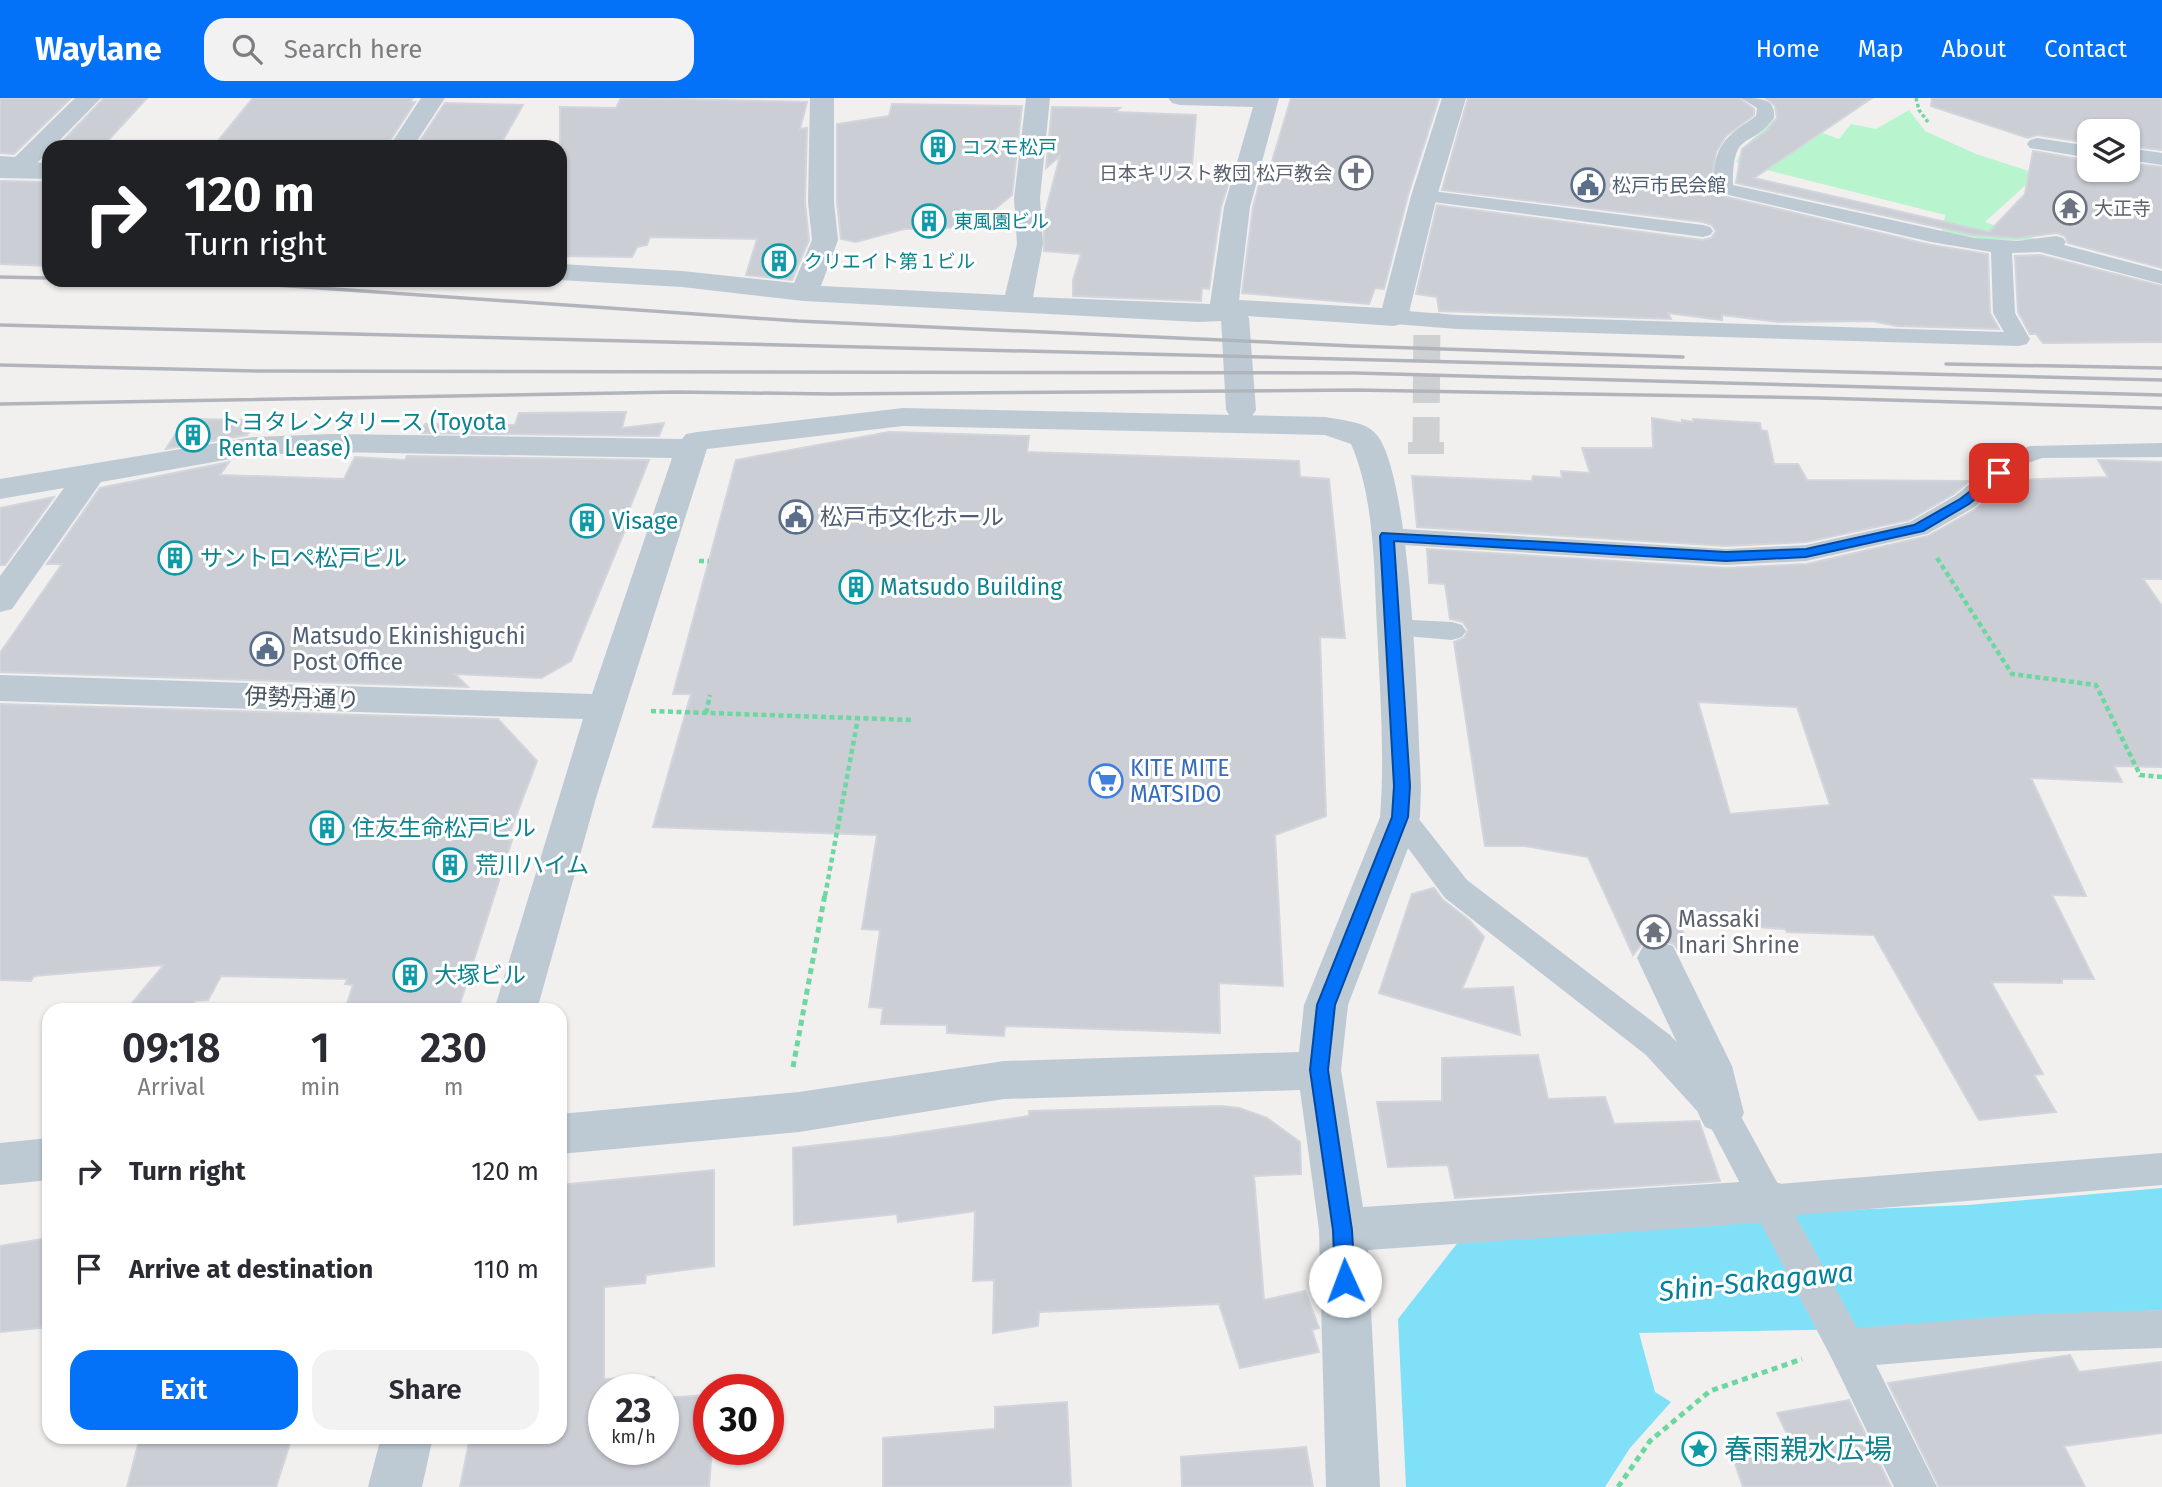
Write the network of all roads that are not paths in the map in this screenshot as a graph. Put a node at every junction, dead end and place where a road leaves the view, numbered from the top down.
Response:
1 (89, 98) edge
2 (433, 98) edge
3 (822, 98) edge
4 (1038, 98) edge
5 (1180, 98) edge
6 (1454, 98) edge
7 (1751, 98) edge
8 (1267, 99) edge
9 (47, 140) edge
10 (406, 140) edge
11 (2036, 144) dead end
12 (42, 145) edge
13 (2077, 150) edge
14 (2140, 156) edge
15 (2162, 159) edge
16 (0, 164) edge
17 (0, 170) edge
18 (42, 171) edge
19 (1424, 196) junction
20 (1703, 231) dead end
21 (2001, 247) junction
22 (567, 272) edge
23 (2162, 278) edge
24 (804, 293) junction
25 (1017, 304) junction
26 (1229, 315) junction
27 (1394, 317) junction
28 (1241, 410) dead end
29 (691, 449) junction
30 (2162, 450) edge
31 (90, 474) junction
32 (0, 489) edge
33 (1387, 536) junction
34 (0, 601) edge
35 (1392, 628) junction
36 (1452, 631) dead end
37 (0, 688) edge
38 (622, 709) junction
39 (1400, 817) junction
40 (1658, 958) dead end
41 (517, 1003) edge
42 (1319, 1070) junction
43 (1721, 1114) junction
44 (567, 1132) edge
45 (42, 1160) edge
46 (0, 1164) edge
47 (2162, 1169) edge
48 (1770, 1201) junction
49 (1343, 1230) junction
50 (2162, 1329) edge
51 (1847, 1348) junction
52 (405, 1444) edge
53 (395, 1487) edge
54 (1353, 1487) edge
55 (1916, 1487) edge

1 - 9 street
2 - 10 street
3 - 24 street
4 - 25 street
5 - 8 street
6 - 19 street
7 - 21 lane
8 - 26 street
11 - 13 lane
12 - 16 street
14 - 15 lane
17 - 18 street
19 - 20 lane
19 - 27 street
21 - 23 lane
21 - 27 lane
22 - 24 street
24 - 25 street
25 - 26 street
26 - 27 street
26 - 28 street
29 - 31 street
29 - 33 street
29 - 38 street
30 - 33 lane
31 - 32 street
31 - 34 street
33 - 35 street
35 - 36 lane
35 - 39 street
37 - 38 street, 伊勢丹通り
38 - 41 street
39 - 42 street
39 - 43 lane
40 - 43 street
42 - 44 street
42 - 49 street
43 - 48 lane
45 - 46 street
47 - 48 lane
48 - 49 street
48 - 51 lane
49 - 54 street
50 - 51 lane
51 - 55 lane
52 - 53 street

